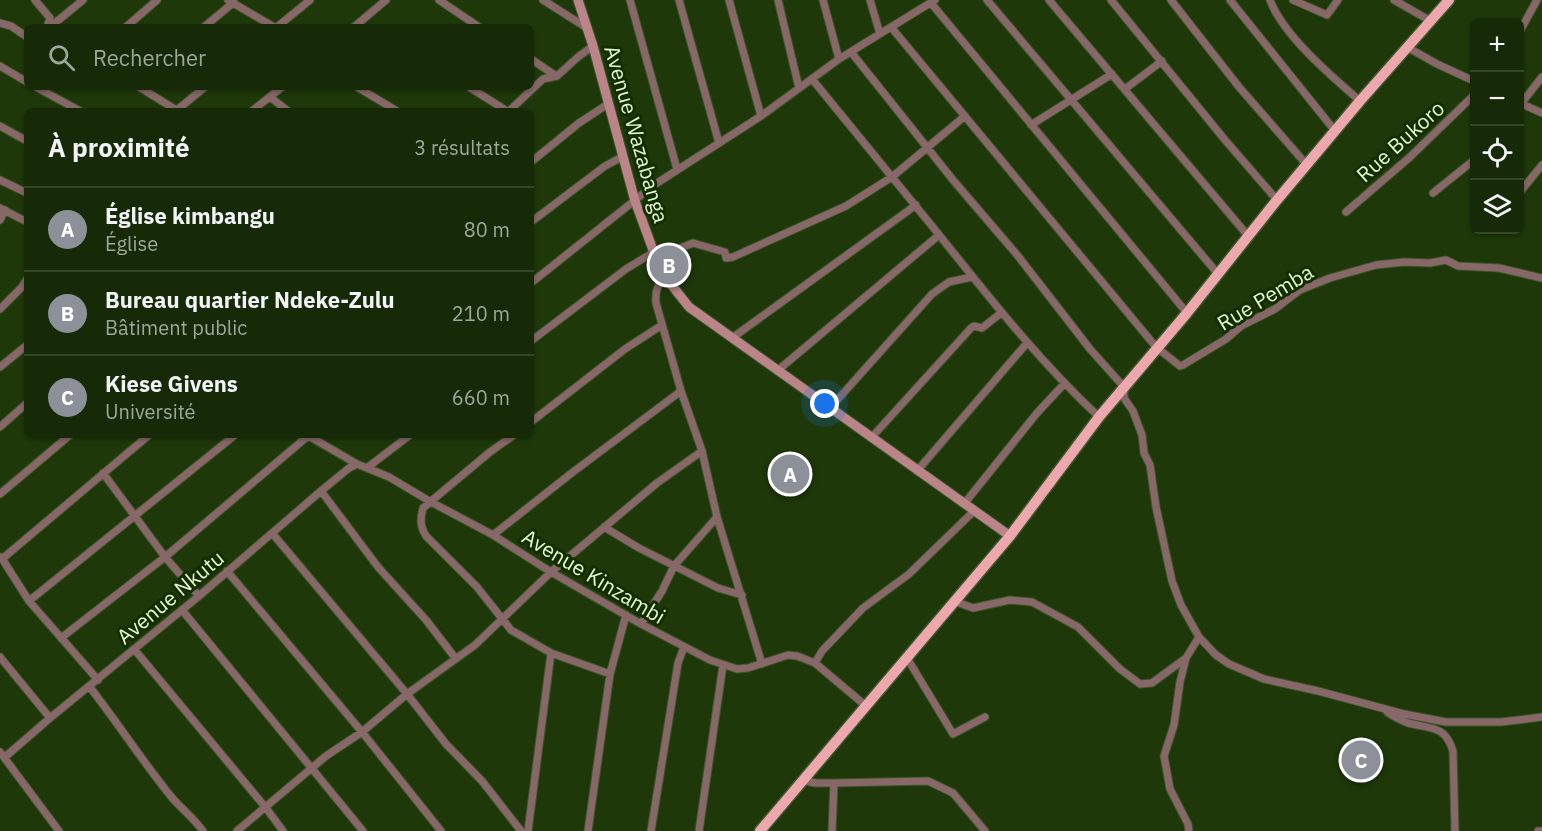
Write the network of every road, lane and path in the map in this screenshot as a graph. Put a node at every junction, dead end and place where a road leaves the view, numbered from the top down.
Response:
1 (35, 0) edge
2 (83, 0) edge
3 (157, 0) edge
4 (310, 0) edge
5 (386, 0) edge
6 (439, 0) edge
7 (543, 0) edge
8 (578, 0) edge
9 (630, 0) edge
10 (679, 0) edge
11 (729, 0) edge
12 (778, 0) edge
13 (823, 0) edge
14 (870, 0) edge
15 (916, 0) edge
16 (987, 0) edge
17 (1049, 0) edge
18 (1112, 0) edge
19 (1171, 0) edge
20 (1230, 0) edge
21 (1270, 0) edge
22 (1293, 0) edge
23 (1338, 0) edge
24 (1394, 0) edge
25 (1449, 0) edge
26 (1538, 0) edge
27 (233, 1) edge
28 (933, 1) edge
29 (918, 10) junction
30 (1429, 20) junction
31 (0, 23) edge
32 (49, 24) edge
33 (53, 24) edge
34 (129, 24) edge
35 (207, 24) edge
36 (271, 24) edge
37 (280, 24) edge
38 (362, 24) edge
39 (475, 24) edge
40 (1524, 25) edge
41 (891, 27) junction
42 (587, 28) junction
43 (880, 34) junction
44 (24, 35) edge
45 (593, 46) junction
46 (1407, 46) junction
47 (851, 52) junction
48 (839, 58) junction
49 (534, 61) edge
50 (1162, 61) junction
51 (0, 66) edge
52 (1112, 75) junction
53 (557, 76) junction
54 (1542, 77) edge
55 (812, 79) junction
56 (1470, 79) edge
57 (24, 80) edge
58 (534, 87) edge
59 (799, 88) junction
60 (1125, 89) junction
61 (42, 90) edge
62 (144, 90) edge
63 (202, 90) edge
64 (278, 90) edge
65 (362, 90) edge
66 (474, 90) edge
67 (531, 90) edge
68 (270, 97) junction
69 (1470, 98) edge
70 (1072, 99) junction
71 (1524, 99) edge
72 (1360, 101) junction
73 (608, 104) junction
74 (1524, 106) edge
75 (74, 108) edge
76 (172, 108) edge
77 (180, 108) edge
78 (256, 108) edge
79 (284, 108) edge
80 (392, 108) edge
81 (503, 108) edge
82 (511, 108) edge
83 (1542, 113) edge
84 (761, 116) junction
85 (965, 116) junction
86 (1031, 125) junction
87 (0, 126) edge
88 (1335, 131) junction
89 (24, 139) edge
90 (719, 143) junction
91 (927, 149) junction
92 (622, 157) junction
93 (534, 160) edge
94 (1470, 163) edge
95 (1307, 165) junction
96 (1542, 165) edge
97 (677, 169) junction
98 (892, 177) junction
99 (0, 180) edge
100 (1524, 187) edge
101 (24, 192) edge
102 (1433, 193) dead end
103 (1277, 200) junction
104 (635, 201) junction
105 (916, 205) junction
106 (2, 209) edge
107 (1346, 212) dead end
108 (0, 220) edge
109 (24, 220) edge
110 (534, 220) edge
111 (939, 234) junction
112 (1249, 237) junction
113 (655, 255) junction
114 (1218, 274) junction
115 (666, 277) junction
116 (972, 277) junction
117 (1542, 278) edge
118 (534, 281) edge
119 (24, 284) edge
120 (0, 309) edge
121 (1001, 313) junction
122 (1187, 313) junction
123 (662, 325) junction
124 (732, 338) junction
125 (534, 339) edge
126 (1027, 343) junction
127 (24, 347) edge
128 (1156, 347) junction
129 (0, 367) edge
130 (777, 371) junction
131 (1064, 384) junction
132 (1124, 387) junction
133 (681, 391) junction
134 (24, 406) edge
135 (830, 408) junction
136 (1099, 417) junction
137 (534, 420) edge
138 (0, 427) edge
139 (66, 438) edge
140 (145, 438) edge
141 (231, 438) edge
142 (304, 438) edge
143 (313, 438) edge
144 (406, 438) edge
145 (510, 438) edge
146 (871, 438) junction
147 (702, 451) junction
148 (357, 464) junction
149 (368, 467) junction
150 (917, 471) junction
151 (103, 473) junction
152 (321, 491) junction
153 (0, 494) edge
154 (431, 502) junction
155 (964, 504) junction
156 (974, 511) junction
157 (135, 514) junction
158 (717, 517) junction
159 (604, 527) junction
160 (272, 533) junction
161 (493, 535) junction
162 (1010, 536) junction
163 (165, 557) junction
164 (1, 558) edge
165 (674, 566) junction
166 (227, 571) junction
167 (551, 572) junction
168 (742, 595) junction
169 (199, 596) junction
170 (29, 601) junction
171 (954, 601) junction
172 (182, 610) junction
173 (626, 615) junction
174 (501, 618) junction
175 (641, 624) junction
176 (1198, 637) junction
177 (61, 638) junction
178 (684, 647) junction
179 (134, 650) junction
180 (551, 653) junction
181 (0, 657) edge
182 (907, 658) junction
183 (1186, 658) junction
184 (456, 659) junction
185 (815, 663) junction
186 (762, 664) junction
187 (723, 665) junction
188 (610, 674) junction
189 (98, 680) junction
190 (89, 686) junction
191 (407, 694) junction
192 (866, 706) junction
193 (1380, 708) junction
194 (985, 717) dead end
195 (1542, 717) edge
196 (50, 718) junction
197 (362, 732) junction
198 (2, 755) edge
199 (313, 769) junction
200 (802, 780) junction
201 (834, 783) junction
202 (266, 808) junction
203 (59, 831) edge
204 (203, 831) edge
205 (237, 831) edge
206 (283, 831) edge
207 (363, 831) edge
208 (441, 831) edge
209 (520, 831) edge
210 (528, 831) edge
211 (588, 831) edge
212 (651, 831) edge
213 (699, 831) edge
214 (760, 831) edge
215 (832, 831) edge
216 (985, 831) edge
217 (1189, 831) edge
218 (1455, 831) edge

1 - 32 street
2 - 33 street
3 - 34 street
4 - 37 street
5 - 38 street
6 - 39 street
7 - 42 street
8 - 42 main road, Avenue Wazabanga
9 - 97 street
10 - 90 street
11 - 84 street
12 - 59 street
13 - 48 street
14 - 43 street
15 - 29 street
16 - 70 street
17 - 52 street
18 - 50 street
19 - 95 street
20 - 88 street
21 - 72 street
22 - 23 street
24 - 30 street
25 - 30 highway
26 - 40 street
27 - 35 street
27 - 36 street
28 - 29 street
28 - 86 street
29 - 41 street
30 - 46 highway
31 - 44 street
41 - 43 street
41 - 85 street
42 - 45 main road, Avenue Wazabanga
43 - 47 street
45 - 53 street
45 - 73 main road, Avenue Wazabanga
46 - 56 street
46 - 72 highway
47 - 48 street
47 - 91 street
48 - 55 street
49 - 53 street
50 - 60 street
50 - 103 street
51 - 57 street
52 - 60 street
52 - 70 street
53 - 58 street
54 - 71 street
55 - 59 street
55 - 98 street
59 - 84 street
60 - 112 street
61 - 75 street
62 - 76 street
63 - 77 street
64 - 68 street
65 - 80 street
66 - 81 street
67 - 82 street
68 - 78 street
68 - 79 street
69 - 107 street, Rue Bukoro
70 - 86 street
70 - 114 street
72 - 88 highway
73 - 92 main road, Avenue Wazabanga
73 - 93 street
74 - 83 street
84 - 90 street
85 - 91 street
85 - 128 street
86 - 122 street
87 - 89 street
88 - 95 highway
90 - 97 street
91 - 98 street
91 - 132 street
92 - 104 main road, Avenue Wazabanga
92 - 110 street
94 - 102 street
95 - 103 highway
96 - 100 street
97 - 104 street
98 - 105 street
98 - 113 street
99 - 101 street
103 - 112 highway
104 - 113 main road, Avenue Wazabanga
104 - 118 street
105 - 111 street
105 - 124 street
106 - 108 street
106 - 109 street
111 - 116 street
111 - 130 street
112 - 114 highway
113 - 115 main road, Avenue Wazabanga
113 - 125 street
114 - 122 highway
115 - 123 street
115 - 124 main road, Avenue Wazabanga
116 - 121 street
116 - 135 street
117 - 128 street, Rue Pemba
119 - 120 street
121 - 126 street
121 - 146 street
122 - 128 highway
123 - 133 street
123 - 137 street
124 - 130 main road, Avenue Wazabanga
126 - 131 street
126 - 150 street
127 - 129 street
128 - 132 highway
130 - 135 main road, Avenue Wazabanga
131 - 136 street
131 - 155 street
132 - 136 highway
132 - 176 street
133 - 147 street
133 - 161 street
134 - 138 street
135 - 146 main road, Avenue Wazabanga
136 - 162 highway
139 - 153 street
140 - 151 street
141 - 157 street
142 - 163 street
143 - 148 street, Avenue Kinzambi
144 - 149 street
145 - 154 street
146 - 150 main road, Avenue Wazabanga
147 - 158 street
147 - 159 street
148 - 149 street, Avenue Kinzambi
148 - 152 street, Avenue Nkutu
149 - 154 street, Avenue Kinzambi
150 - 155 main road, Avenue Wazabanga
151 - 157 street
151 - 164 street
152 - 160 street, Avenue Nkutu
152 - 184 street
154 - 161 street, Avenue Kinzambi
154 - 174 street
155 - 156 main road, Avenue Wazabanga
156 - 162 main road, Avenue Wazabanga
156 - 185 street
157 - 163 street
157 - 170 street
158 - 165 street
158 - 168 street
159 - 165 street
159 - 167 street
160 - 166 street, Avenue Nkutu
160 - 191 street
161 - 167 street, Avenue Kinzambi
162 - 171 highway
163 - 169 street
163 - 177 street
164 - 170 street
165 - 168 street
165 - 175 street
166 - 169 street, Avenue Nkutu
166 - 197 street
167 - 173 street, Avenue Kinzambi
167 - 174 street
168 - 186 street
169 - 172 street, Avenue Nkutu
170 - 177 street
171 - 182 highway
171 - 183 street
172 - 179 street, Avenue Nkutu
172 - 199 street
173 - 175 street, Avenue Kinzambi
173 - 188 street
174 - 180 street
174 - 184 street
175 - 178 street, Avenue Kinzambi
176 - 183 street
176 - 193 street
177 - 189 street
178 - 187 street, Avenue Kinzambi
178 - 212 street
179 - 189 street, Avenue Nkutu
179 - 202 street
180 - 188 street
180 - 210 street
181 - 196 street
182 - 192 highway
182 - 194 street
183 - 217 street
184 - 191 street
185 - 186 street, Avenue Kinzambi
185 - 192 street, Avenue Kinzambi
186 - 187 street, Avenue Kinzambi
187 - 213 street
188 - 211 street
189 - 190 street, Avenue Nkutu
190 - 196 street, Avenue Nkutu
190 - 204 street
191 - 197 street
191 - 209 street
192 - 200 highway
193 - 195 street
193 - 218 street
196 - 198 street, Avenue Nkutu
197 - 199 street
197 - 208 street
198 - 203 street
199 - 202 street
199 - 207 street
200 - 201 street
200 - 214 highway
201 - 215 street
201 - 216 street
202 - 205 street
202 - 206 street

